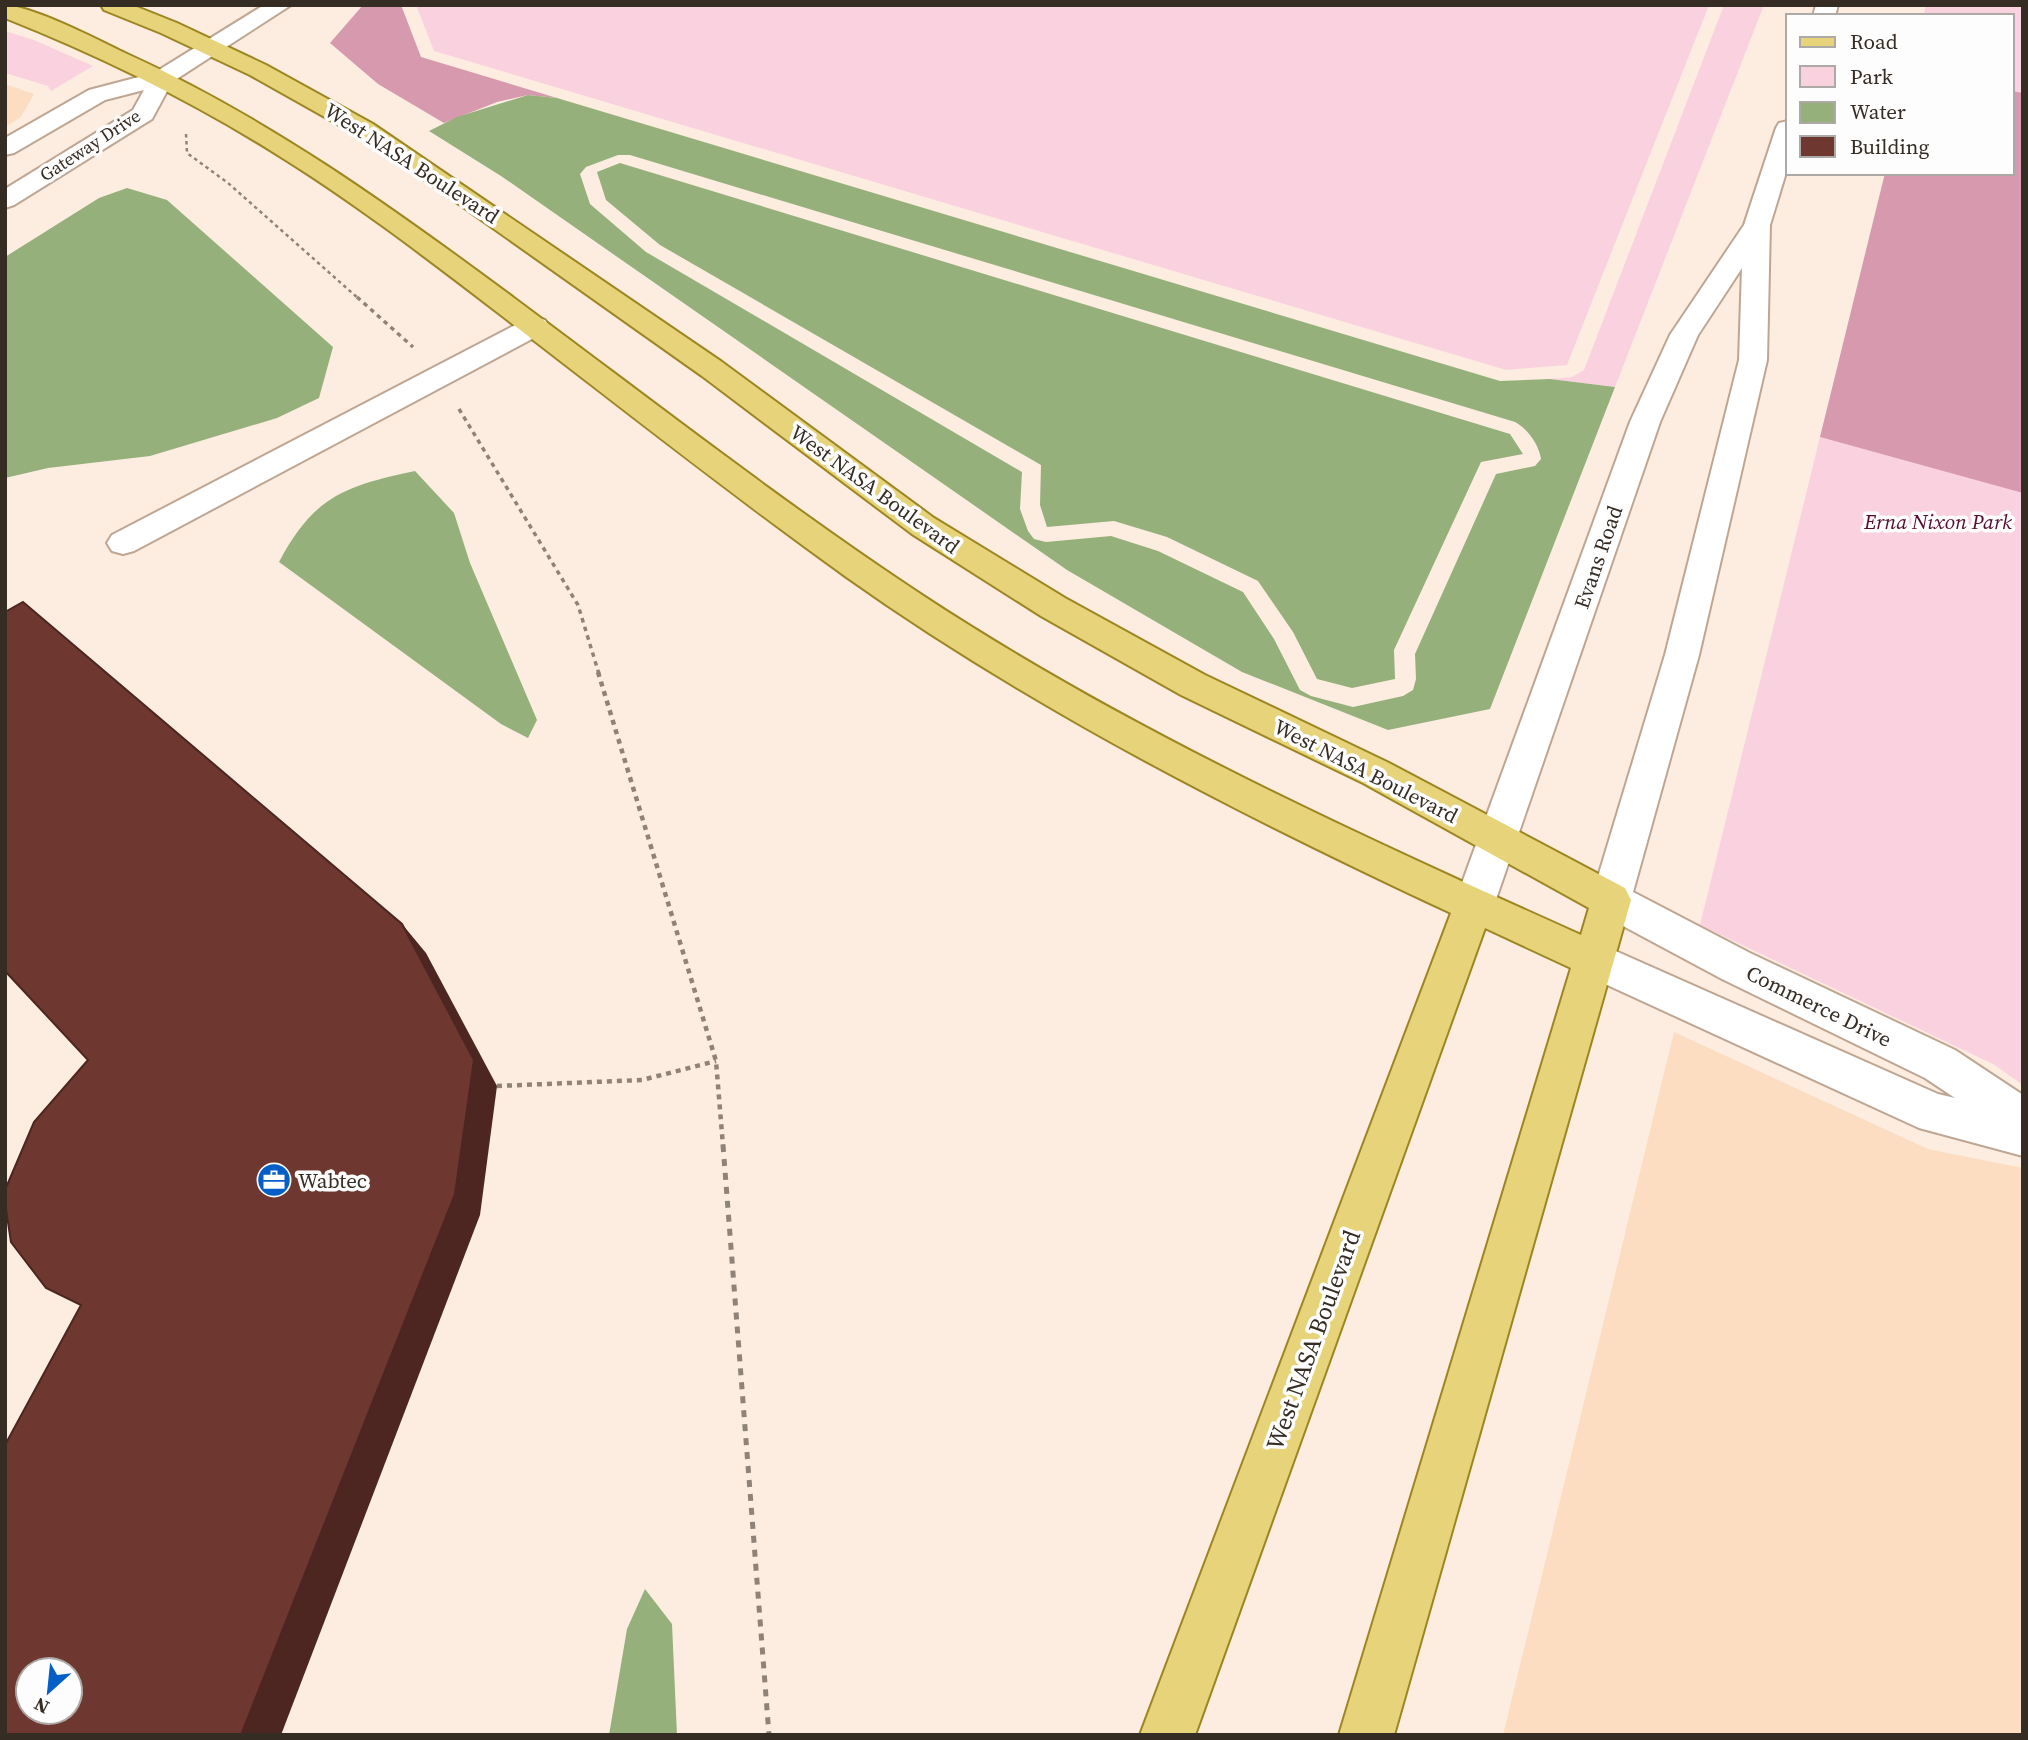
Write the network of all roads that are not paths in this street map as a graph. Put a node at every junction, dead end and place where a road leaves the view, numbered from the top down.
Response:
1 (112, 5) edge
2 (280, 5) edge
3 (5, 10) edge
4 (212, 47) junction
5 (162, 78) junction
6 (1786, 134) edge
7 (5, 148) edge
8 (5, 200) edge
9 (1758, 225) junction
10 (535, 326) junction
11 (123, 542) dead end
12 (1497, 838) junction
13 (1611, 900) junction
14 (1474, 905) junction
15 (1593, 960) junction
16 (2023, 1120) edge
17 (2023, 1135) edge
18 (1167, 1735) edge
19 (1366, 1735) edge

1 - 4 main road, West NASA Boulevard
2 - 4 street, Gateway Drive
3 - 5 main road
4 - 5 street, Gateway Drive
4 - 12 main road, West NASA Boulevard
5 - 7 street, Gateway Drive
5 - 8 street, Gateway Drive
5 - 10 main road
6 - 9 street, Evans Road
9 - 12 street, Evans Road
9 - 13 street, Evans Road
10 - 11 street
10 - 14 main road
12 - 13 main road, West NASA Boulevard
12 - 14 street, Evans Road
13 - 15 main road
13 - 16 street, Commerce Drive
14 - 15 main road
14 - 18 main road, West NASA Boulevard
15 - 17 street
15 - 19 main road

